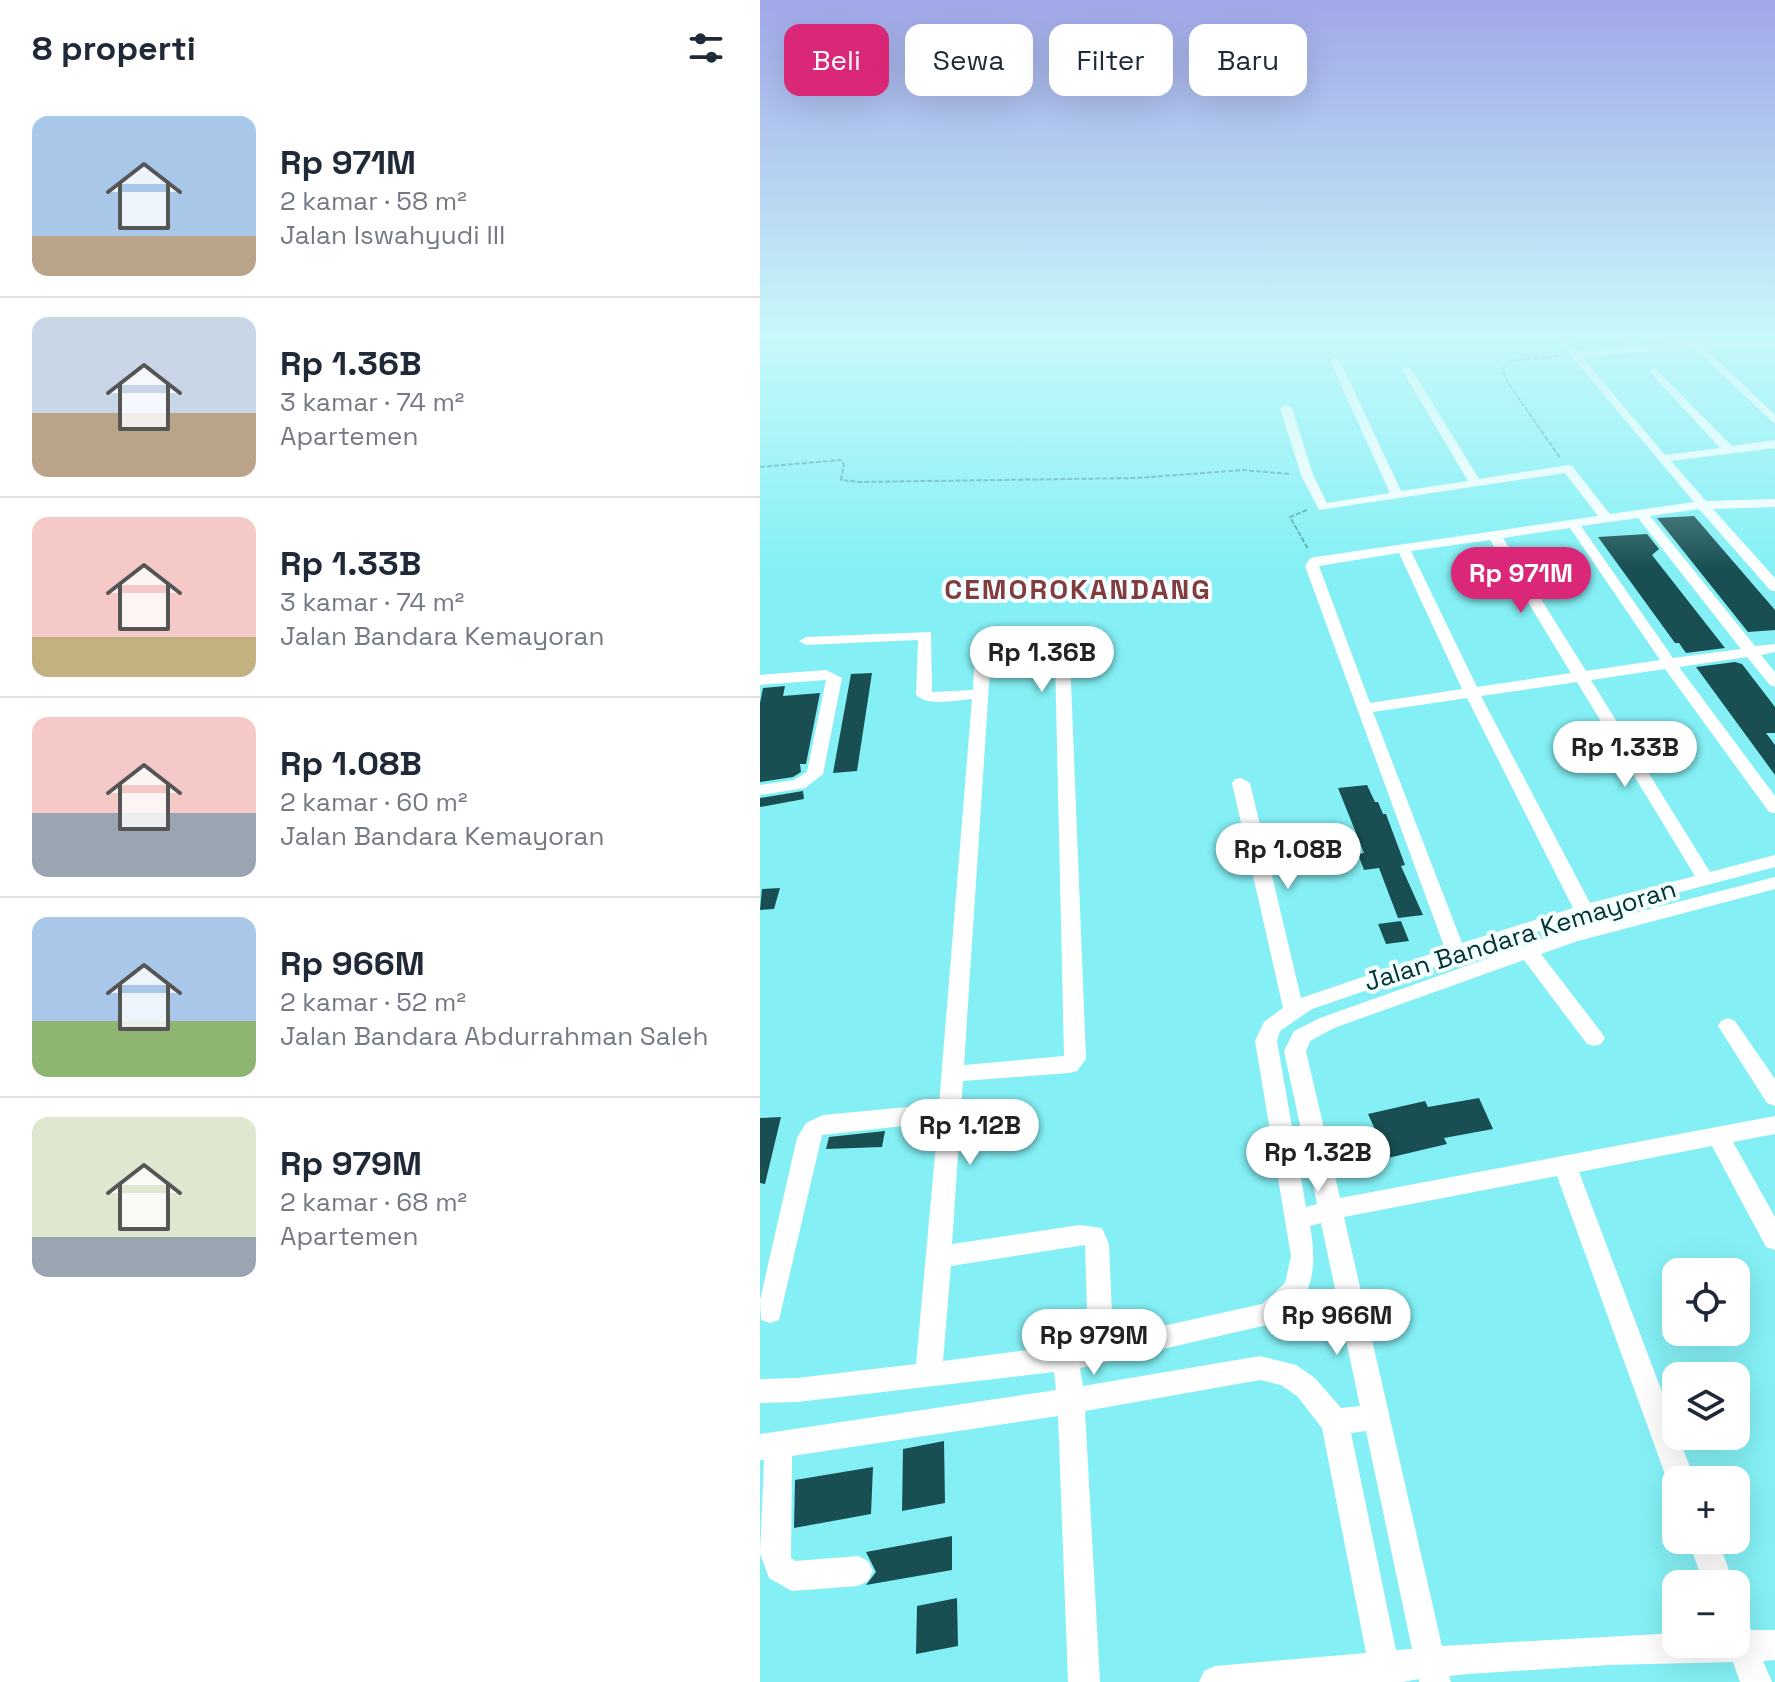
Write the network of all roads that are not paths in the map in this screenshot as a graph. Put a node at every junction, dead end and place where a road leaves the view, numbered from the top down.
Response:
1 (1287, 411) edge
2 (1358, 411) edge
3 (1432, 411) edge
4 (1623, 411) edge
5 (1693, 411) edge
6 (1775, 444) edge
7 (1728, 449) junction
8 (1662, 459) junction
9 (1476, 484) junction
10 (1397, 495) junction
11 (1775, 503) edge
12 (1702, 505) junction
13 (1641, 513) junction
14 (1605, 517) junction
15 (1572, 522) junction
16 (1493, 533) junction
17 (1403, 548) junction
18 (1775, 587) edge
19 (806, 641) dead end
20 (1775, 648) edge
21 (1750, 651) junction
22 (1669, 663) junction
23 (1581, 678) junction
24 (760, 680) edge
25 (1775, 682) edge
26 (1472, 693) junction
27 (979, 694) junction
28 (1365, 708) junction
29 (1241, 783) dead end
30 (760, 790) edge
31 (1775, 808) edge
32 (1775, 861) edge
33 (1705, 878) junction
34 (1775, 883) edge
35 (1584, 910) junction
36 (1528, 951) junction
37 (1456, 952) junction
38 (1294, 1010) junction
39 (1728, 1026) dead end
40 (1271, 1027) junction
41 (1301, 1036) junction
42 (1594, 1038) dead end
43 (953, 1074) junction
44 (1775, 1097) edge
45 (950, 1112) junction
46 (1775, 1125) edge
47 (1718, 1135) junction
48 (1565, 1166) junction
49 (1330, 1210) junction
50 (1299, 1219) junction
51 (1775, 1240) edge
52 (939, 1257) junction
53 (770, 1312) dead end
54 (1101, 1351) junction
55 (1066, 1359) junction
56 (928, 1376) junction
57 (760, 1391) edge
58 (1071, 1401) junction
59 (1376, 1417) junction
60 (1335, 1422) junction
61 (769, 1447) edge
62 (1676, 1466) edge
63 (858, 1571) dead end
64 (1750, 1641) edge
65 (1775, 1645) edge
66 (1662, 1646) edge
67 (1747, 1658) edge
68 (1432, 1672) edge
69 (1386, 1675) edge
70 (1084, 1682) edge
71 (1215, 1682) edge
72 (1756, 1682) edge

1 - 10 street
2 - 10 street
3 - 9 street
4 - 8 street
5 - 7 street
6 - 7 street
7 - 8 street
8 - 12 street
9 - 10 street
9 - 14 street
11 - 12 street
12 - 13 street
12 - 18 street
13 - 14 street
13 - 21 street
14 - 15 street
15 - 16 street
15 - 22 street
16 - 17 street
16 - 23 street
17 - 26 street
17 - 28 street
19 - 27 street
20 - 21 street
21 - 22 street
21 - 25 street
22 - 23 street
22 - 31 street
23 - 26 street
23 - 33 street
24 - 30 street
26 - 28 street
26 - 35 street
27 - 43 street
27 - 43 street
28 - 37 street
29 - 38 street
32 - 33 street, Jalan Bandara Kemayoran
33 - 35 street, Jalan Bandara Kemayoran
34 - 36 street, Jalan Bandara Kemayoran
35 - 37 street, Jalan Bandara Kemayoran
36 - 41 street, Jalan Bandara Kemayoran
36 - 42 street
37 - 38 street, Jalan Bandara Kemayoran
38 - 40 street, Jalan Bandara Kemayoran
39 - 44 street
40 - 41 street
40 - 50 street
41 - 49 street
43 - 45 street
45 - 52 street
45 - 53 street
46 - 47 street
47 - 48 street
47 - 51 street
48 - 49 street
48 - 62 street
49 - 50 street
49 - 59 street
50 - 54 street
52 - 54 street
52 - 56 street
54 - 55 street
55 - 56 street
55 - 58 street
56 - 57 street
58 - 60 street
58 - 61 street
58 - 70 street
59 - 60 street
59 - 68 street
60 - 69 street
61 - 63 street
64 - 65 street
66 - 68 street
67 - 72 street
68 - 69 street
69 - 71 street

